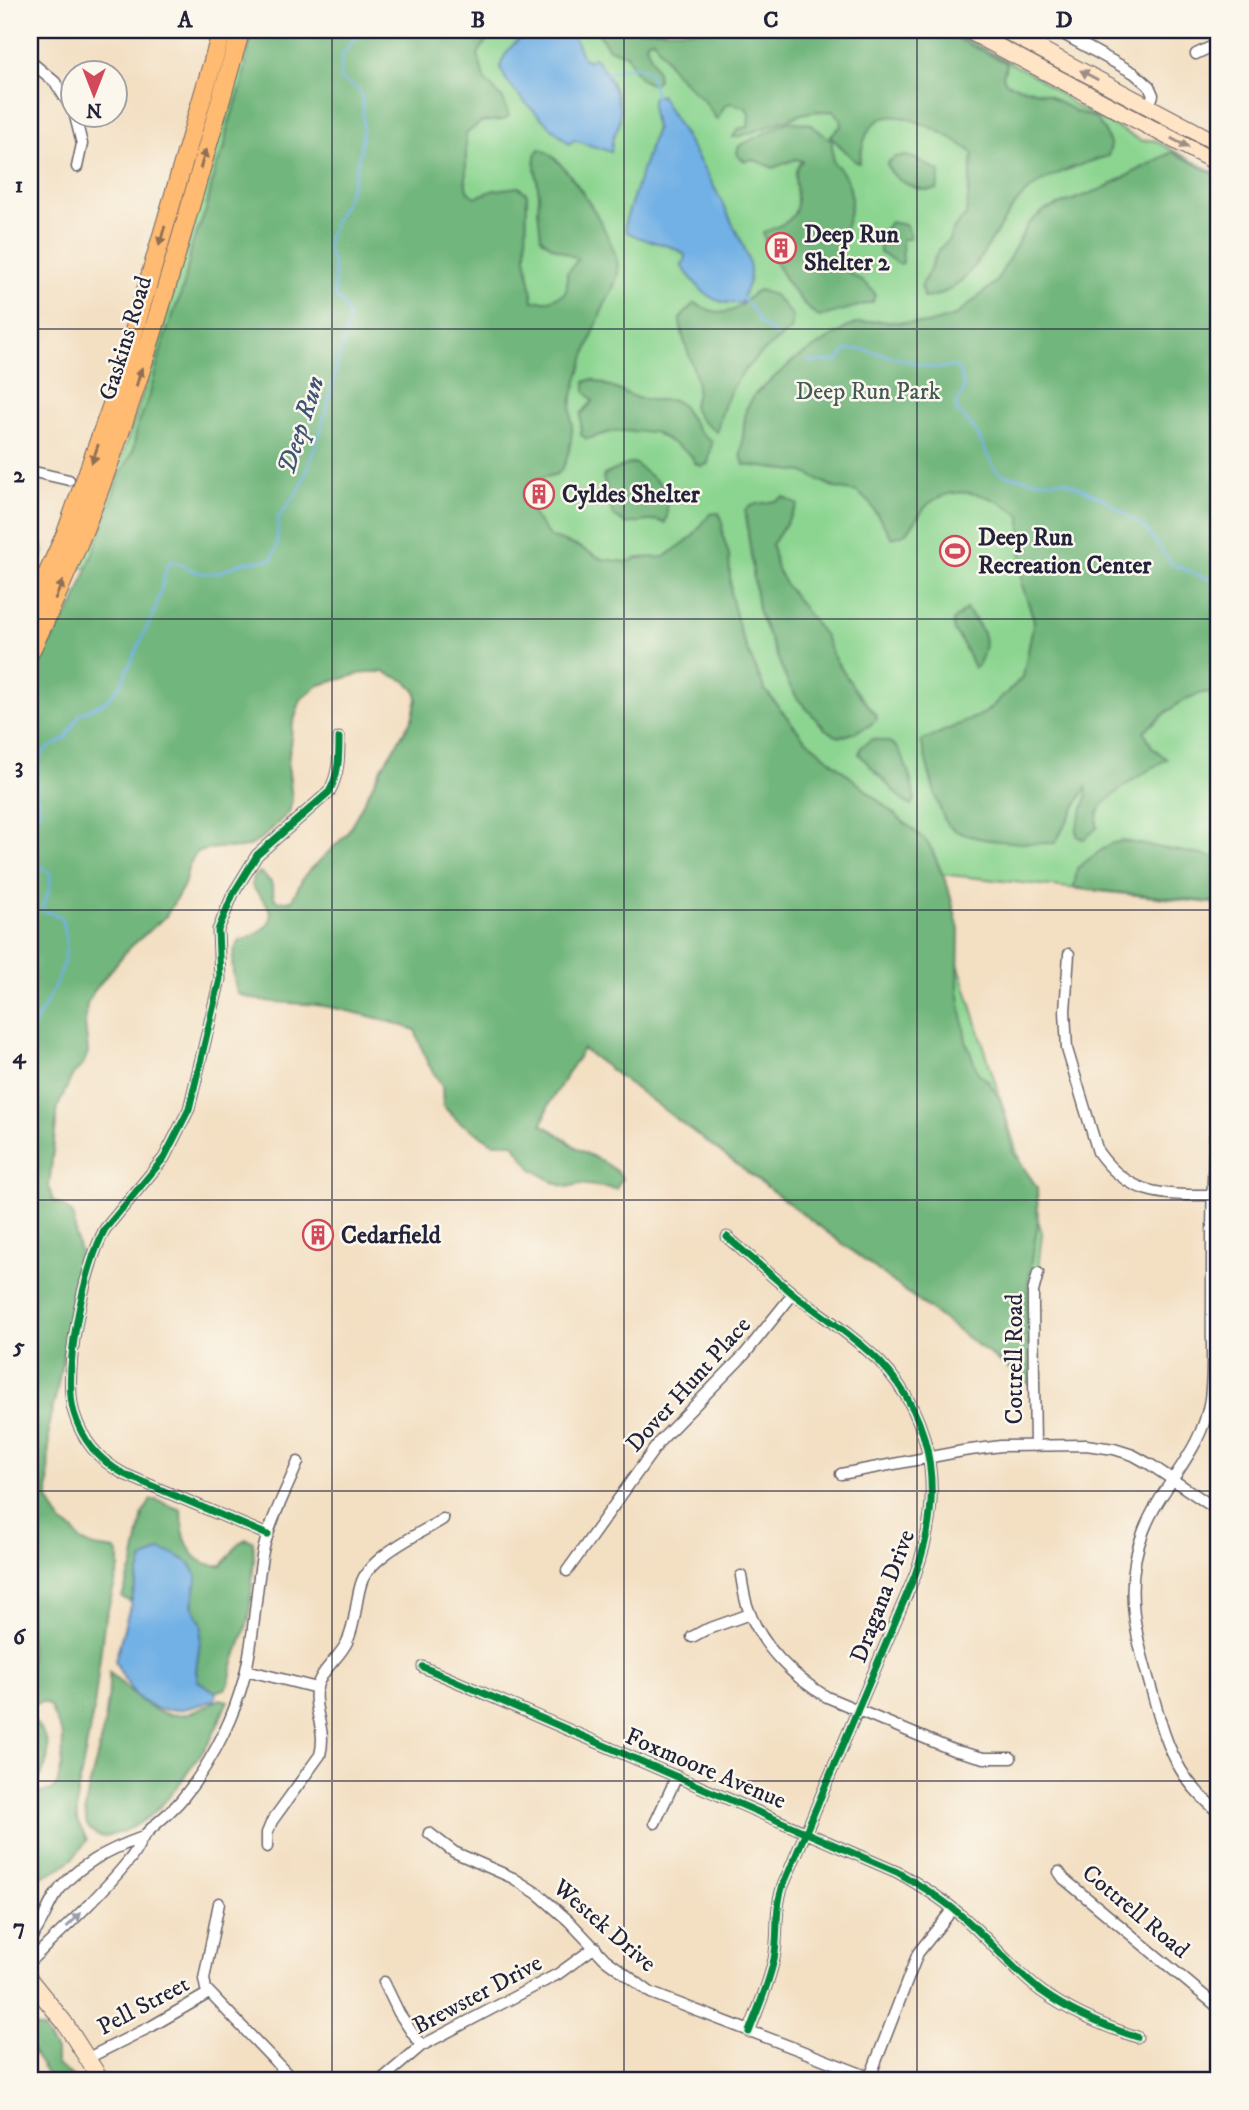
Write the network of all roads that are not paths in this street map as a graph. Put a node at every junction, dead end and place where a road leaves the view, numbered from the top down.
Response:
1 (222, 30) edge
2 (241, 30) edge
3 (967, 30) edge
4 (1003, 30) edge
5 (1056, 30) edge
6 (1219, 43) edge
7 (1196, 54) dead end
8 (30, 61) edge
9 (60, 90) edge
10 (1149, 107) junction
11 (78, 130) edge
12 (1219, 144) edge
13 (1219, 164) edge
14 (76, 167) dead end
15 (30, 471) edge
16 (69, 480) dead end
17 (30, 612) edge
18 (30, 652) edge
19 (340, 738) dead end
20 (1069, 954) dead end
21 (1219, 1091) edge
22 (1216, 1195) edge
23 (727, 1237) dead end
24 (1038, 1273) dead end
25 (793, 1294) junction
26 (1035, 1446) junction
27 (929, 1457) junction
28 (298, 1462) dead end
29 (841, 1474) dead end
30 (1173, 1480) junction
31 (1219, 1511) edge
32 (443, 1519) dead end
33 (268, 1535) junction
34 (567, 1571) dead end
35 (741, 1576) dead end
36 (750, 1614) junction
37 (692, 1637) dead end
38 (422, 1667) dead end
39 (246, 1670) junction
40 (317, 1688) junction
41 (857, 1710) junction
42 (1011, 1758) dead end
43 (677, 1776) junction
44 (1219, 1814) edge
45 (655, 1823) dead end
46 (805, 1831) junction
47 (429, 1833) dead end
48 (144, 1837) junction
49 (267, 1847) dead end
50 (100, 1857) junction
51 (1059, 1872) dead end
52 (114, 1876) junction
53 (219, 1903) dead end
54 (953, 1909) junction
55 (30, 1939) edge
56 (595, 1947) junction
57 (30, 1961) edge
58 (30, 1980) edge
59 (384, 1982) dead end
60 (209, 1993) junction
61 (1219, 2008) edge
62 (749, 2032) junction
63 (1137, 2037) dead end
64 (421, 2046) junction
65 (88, 2058) junction
66 (873, 2079) edge
67 (101, 2080) edge
68 (293, 2080) edge
69 (381, 2080) edge

1 -> 17 main road, Gaskins Road
18 -> 2 main road, Gaskins Road
3 -> 13 main road
10 -> 4 main road
5 - 10 street
6 - 7 street
8 - 9 street
10 - 12 main road
11 - 14 street
15 - 16 street
19 - 33 street
20 - 22 street
21 - 22 street
22 - 30 street
23 - 25 street, Dragana Drive
24 - 26 street, Cottrell Road
25 - 27 street, Dragana Drive
25 - 34 street, Dover Hunt Place
26 - 27 street
26 - 30 street
27 - 29 street
27 - 41 street, Dragana Drive
28 - 33 street
30 - 31 street
30 - 44 street
32 - 40 street
33 - 39 street
35 - 36 street
36 - 37 street
36 - 41 street
38 - 43 street, Foxmoore Avenue
39 - 40 street
39 - 48 street
40 - 49 street
41 - 42 street
41 - 46 street, Dragana Drive
43 - 45 street
43 - 46 street, Foxmoore Avenue
46 - 54 street, Foxmoore Avenue
46 - 62 street, Dragana Drive
47 - 56 street, Westek Drive
48 - 50 street
48 - 52 street
50 - 52 street
50 - 55 street
51 - 61 street, Cottrell Road
57 -> 52 street
53 - 60 street, Pell Street
54 - 63 street, Foxmoore Avenue
54 - 66 street
56 - 62 street, Westek Drive
56 - 64 street, Brewster Drive
58 - 65 main road
59 - 64 street
60 - 65 street, Pell Street
60 - 68 street
62 - 66 street, Westek Drive
64 - 69 street, Brewster Drive
65 - 67 main road

